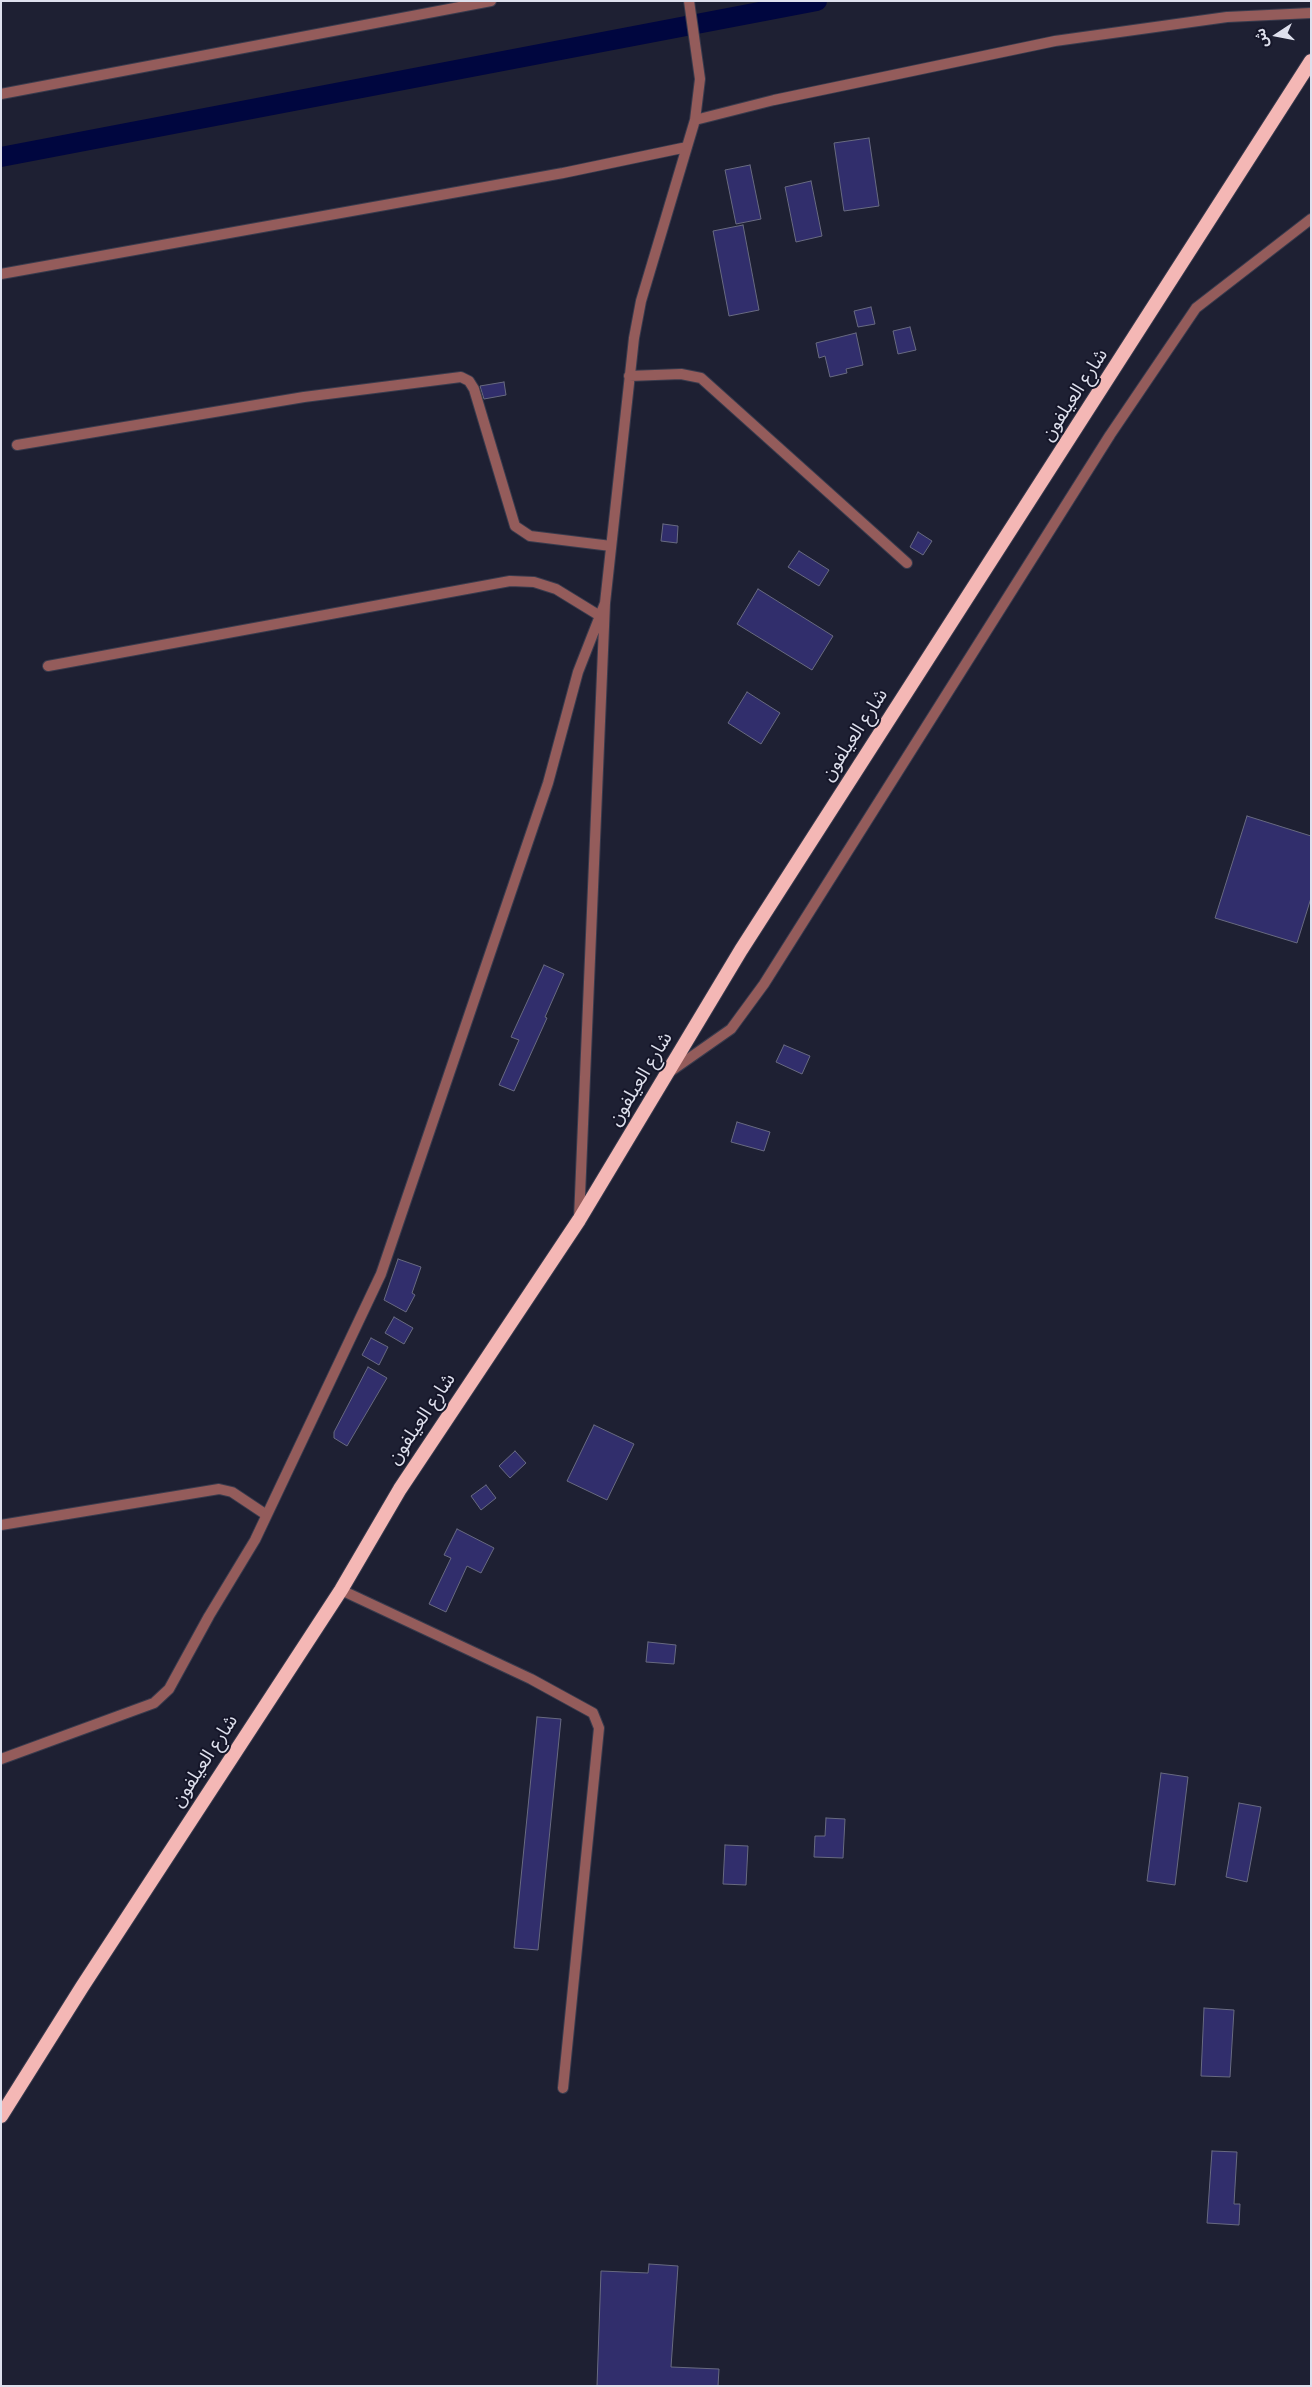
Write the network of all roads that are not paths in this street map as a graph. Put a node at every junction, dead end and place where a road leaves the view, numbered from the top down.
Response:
1 (492, 1) edge
2 (689, 5) edge
3 (1311, 13) edge
4 (1311, 61) edge
5 (1, 94) edge
6 (695, 120) junction
7 (687, 147) junction
8 (1311, 220) edge
9 (1, 274) edge
10 (629, 376) junction
11 (17, 445) dead end
12 (611, 546) junction
13 (907, 563) dead end
14 (605, 603) junction
15 (600, 616) junction
16 (48, 666) dead end
17 (668, 1073) junction
18 (579, 1220) junction
19 (265, 1514) junction
20 (1, 1525) edge
21 (341, 1590) junction
22 (1, 1759) edge
23 (563, 2088) dead end
24 (1, 2116) edge

1 - 5 street
2 - 6 street
3 - 6 street
4 - 17 highway, شارع العيلفون
6 - 7 street
7 - 9 street
7 - 10 street
8 - 17 street
10 - 12 street
10 - 13 street
11 - 12 street
12 - 14 street
14 - 15 street
14 - 18 street
15 - 16 street
15 - 19 street
17 - 18 highway, شارع العيلفون
18 - 21 highway, شارع العيلفون
19 - 20 street
19 - 22 street
21 - 23 street
21 - 24 highway, شارع العيلفون

